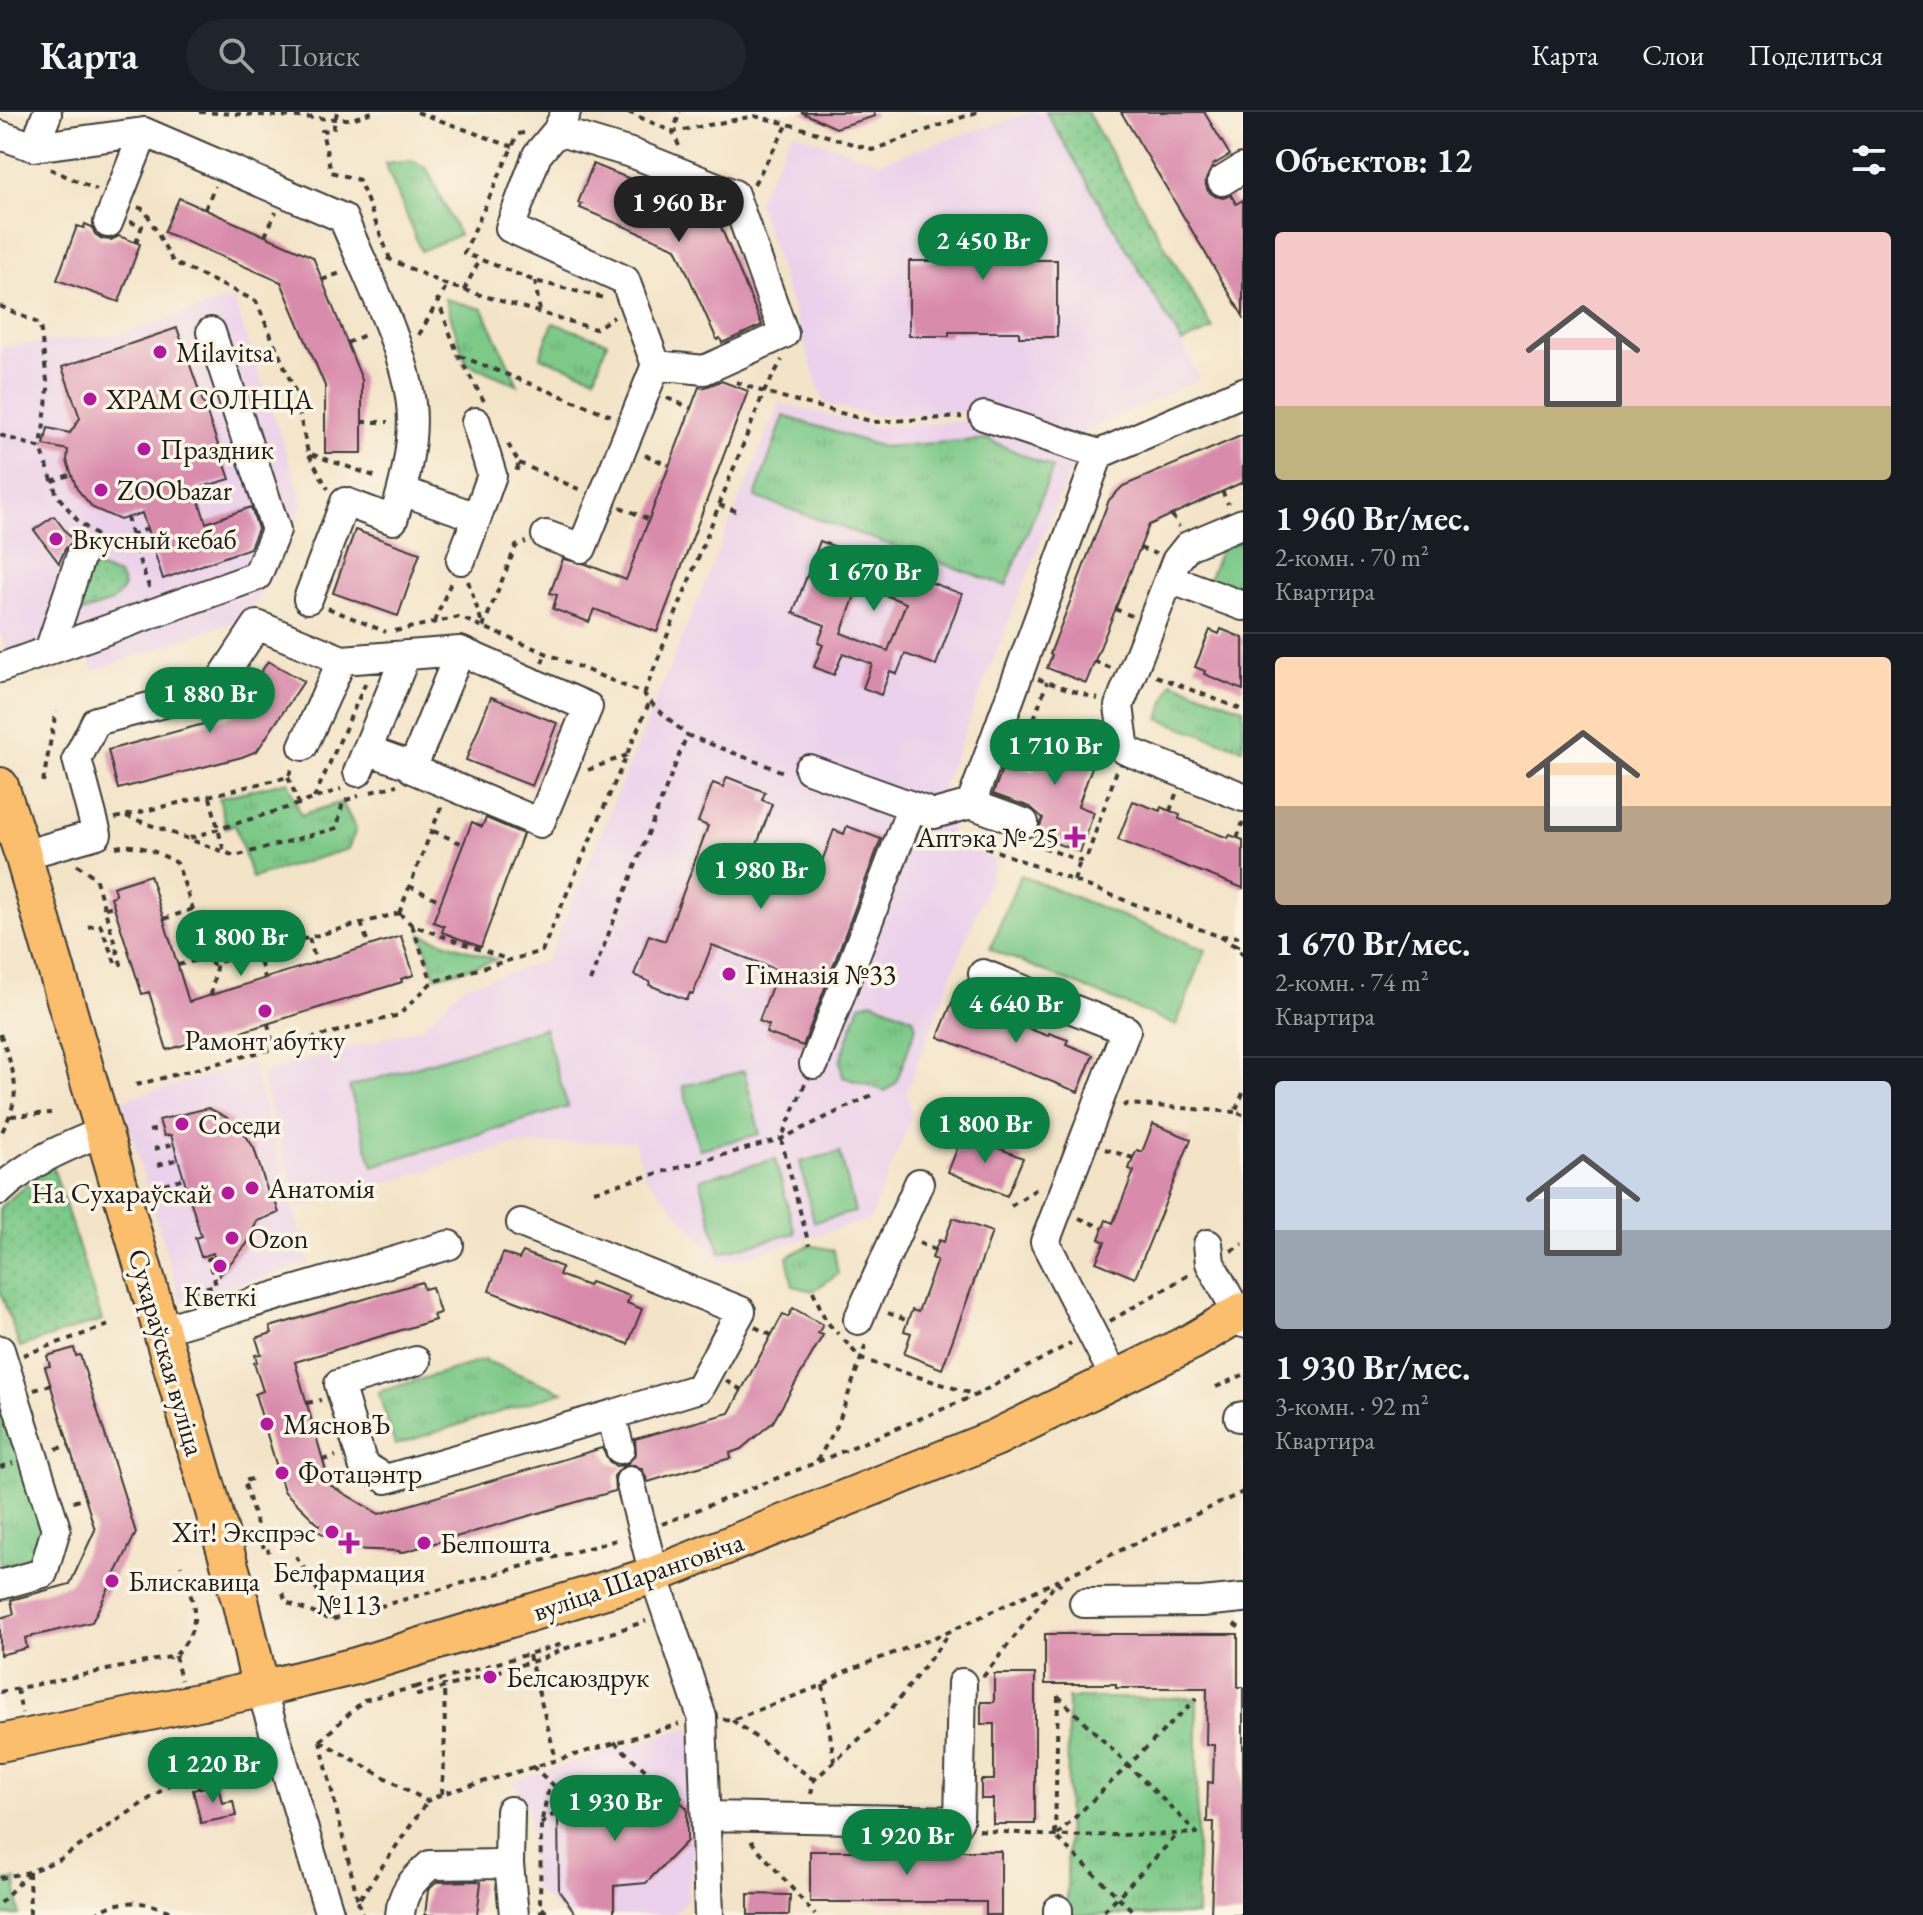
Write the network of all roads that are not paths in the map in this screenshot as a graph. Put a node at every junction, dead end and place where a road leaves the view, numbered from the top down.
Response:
1 (47, 114) edge
2 (562, 121) edge
3 (144, 132) junction
4 (0, 135) edge
5 (34, 147) junction
6 (108, 223) dead end
7 (211, 332) dead end
8 (656, 365) junction
9 (1243, 392) edge
10 (984, 416) road end
11 (476, 422) dead end
12 (1099, 454) junction
13 (402, 491) junction
14 (477, 517) junction
15 (1243, 523) edge
16 (546, 535) road end
17 (81, 555) dead end
18 (461, 560) road end
19 (1170, 579) junction
20 (308, 599) dead end
21 (1243, 606) edge
22 (49, 651) junction
23 (460, 651) junction
24 (406, 655) junction
25 (342, 660) junction
26 (0, 668) edge
27 (303, 746) road end
28 (799, 772) road end
29 (412, 774) junction
30 (0, 786) edge
31 (1243, 797) edge
32 (971, 804) junction
33 (912, 806) junction
34 (1034, 831) road end
35 (23, 855) junction
36 (983, 974) dead end
37 (814, 1064) road end
38 (102, 1132) junction
39 (919, 1183) dead end
40 (0, 1190) edge
41 (521, 1223) dead end
42 (449, 1245) dead end
43 (1209, 1253) road end
44 (1241, 1316) edge
45 (858, 1320) road end
46 (161, 1330) junction
47 (2, 1356) edge
48 (416, 1361) dead end
49 (1116, 1380) junction
50 (611, 1415) junction
51 (620, 1449) dead end
52 (630, 1481) dead end
53 (654, 1575) junction
54 (0, 1585) edge
55 (1243, 1598) edge
56 (1084, 1603) road end
57 (962, 1684) road end
58 (261, 1689) junction
59 (12, 1730) edge
60 (510, 1811) dead end
61 (717, 1816) junction
62 (509, 1864) junction
63 (527, 1911) edge
64 (330, 1915) edge
65 (400, 1915) edge
66 (709, 1915) edge

1 - 5 street
2 - 8 street
2 - 8 street
3 - 5 street
3 - 6 street
3 - 13 street
4 - 5 street
7 - 22 street
8 - 16 street
9 - 12 street
10 - 12 street
11 - 14 street
12 - 32 street
13 - 14 street
13 - 20 street
14 - 18 street
15 - 19 street
17 - 22 street
19 - 21 street
19 - 31 street
22 - 26 street
23 - 24 street
23 - 29 street
23 - 29 street
24 - 25 street
24 - 29 street
25 - 27 street
25 - 35 street
28 - 33 street
30 - 35 main road, Сухараўская вуліца
32 - 33 street
32 - 34 street
33 - 37 street
35 - 38 main road, Сухараўская вуліца
36 - 49 street
38 - 40 street
38 - 46 main road, Сухараўская вуліца
39 - 45 street
41 - 50 street
42 - 46 street
43 - 44 street
44 - 49 main road, вуліца Шаранговіча
46 - 58 main road, Сухараўская вуліца
47 - 54 street
48 - 50 street
49 - 53 main road, вуліца Шаранговіча
50 - 51 street
52 - 53 street
53 - 58 main road, вуліца Шаранговіча
53 - 61 street
55 - 56 street
57 - 61 street
58 - 59 main road, вуліца Шаранговіча
58 - 64 street
60 - 62 street
61 - 66 street
62 - 63 street
62 - 65 street

